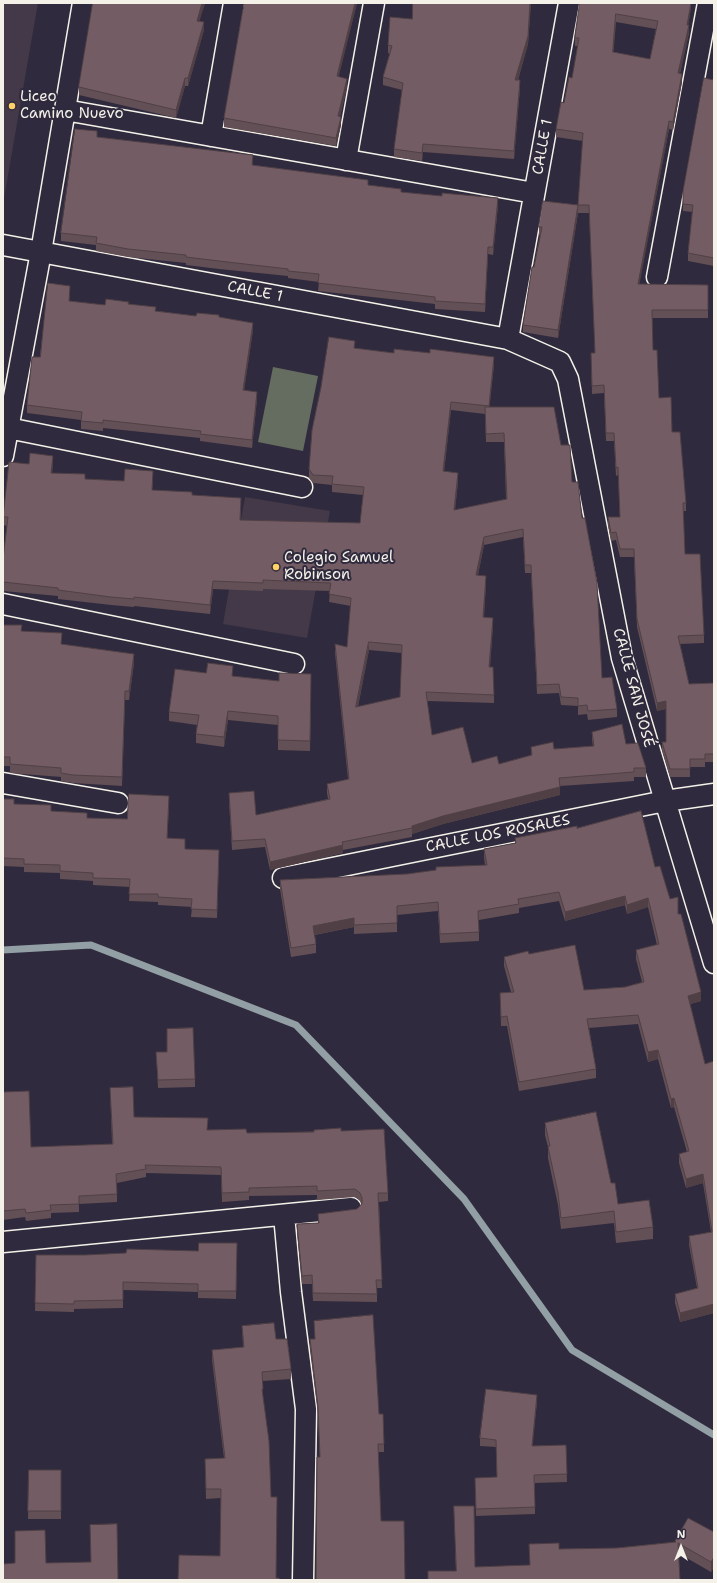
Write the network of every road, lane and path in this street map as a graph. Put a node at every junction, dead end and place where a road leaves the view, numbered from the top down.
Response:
1 (83, 3) edge
2 (234, 3) edge
3 (374, 3) edge
4 (569, 3) edge
5 (708, 3) edge
6 (65, 110) junction
7 (212, 136) junction
8 (346, 160) junction
9 (534, 193) junction
10 (3, 245) edge
11 (41, 252) junction
12 (657, 277) dead end
13 (508, 339) junction
14 (560, 362) joint
15 (6, 428) edge
16 (3, 456) edge
17 (302, 488) dead end
18 (3, 604) edge
19 (294, 664) dead end
20 (3, 784) edge
21 (714, 794) edge
22 (665, 800) junction
23 (118, 803) dead end
24 (283, 878) edge
25 (714, 963) edge
26 (351, 1208) edge
27 (284, 1215) junction
28 (3, 1242) edge
29 (303, 1580) edge

1 - 6 street
2 - 7 street
3 - 8 street
4 - 9 street, CALLE 1
5 - 12 street
6 - 7 street
6 - 11 street
7 - 8 street
8 - 9 street
9 - 13 street, CALLE 1
10 - 11 street, CALLE 1
11 - 13 street, CALLE 1
11 - 15 street
13 - 14 street, CALLE 1
14 - 22 street, CALLE SAN JOSÉ
15 - 16 street
15 - 17 street
18 - 19 street
20 - 23 street
21 - 22 street, CALLE LOS ROSALES
22 - 24 street, CALLE LOS ROSALES
22 - 25 street, CALLE SAN JOSÉ
26 - 27 street
27 - 28 street
27 - 29 street

